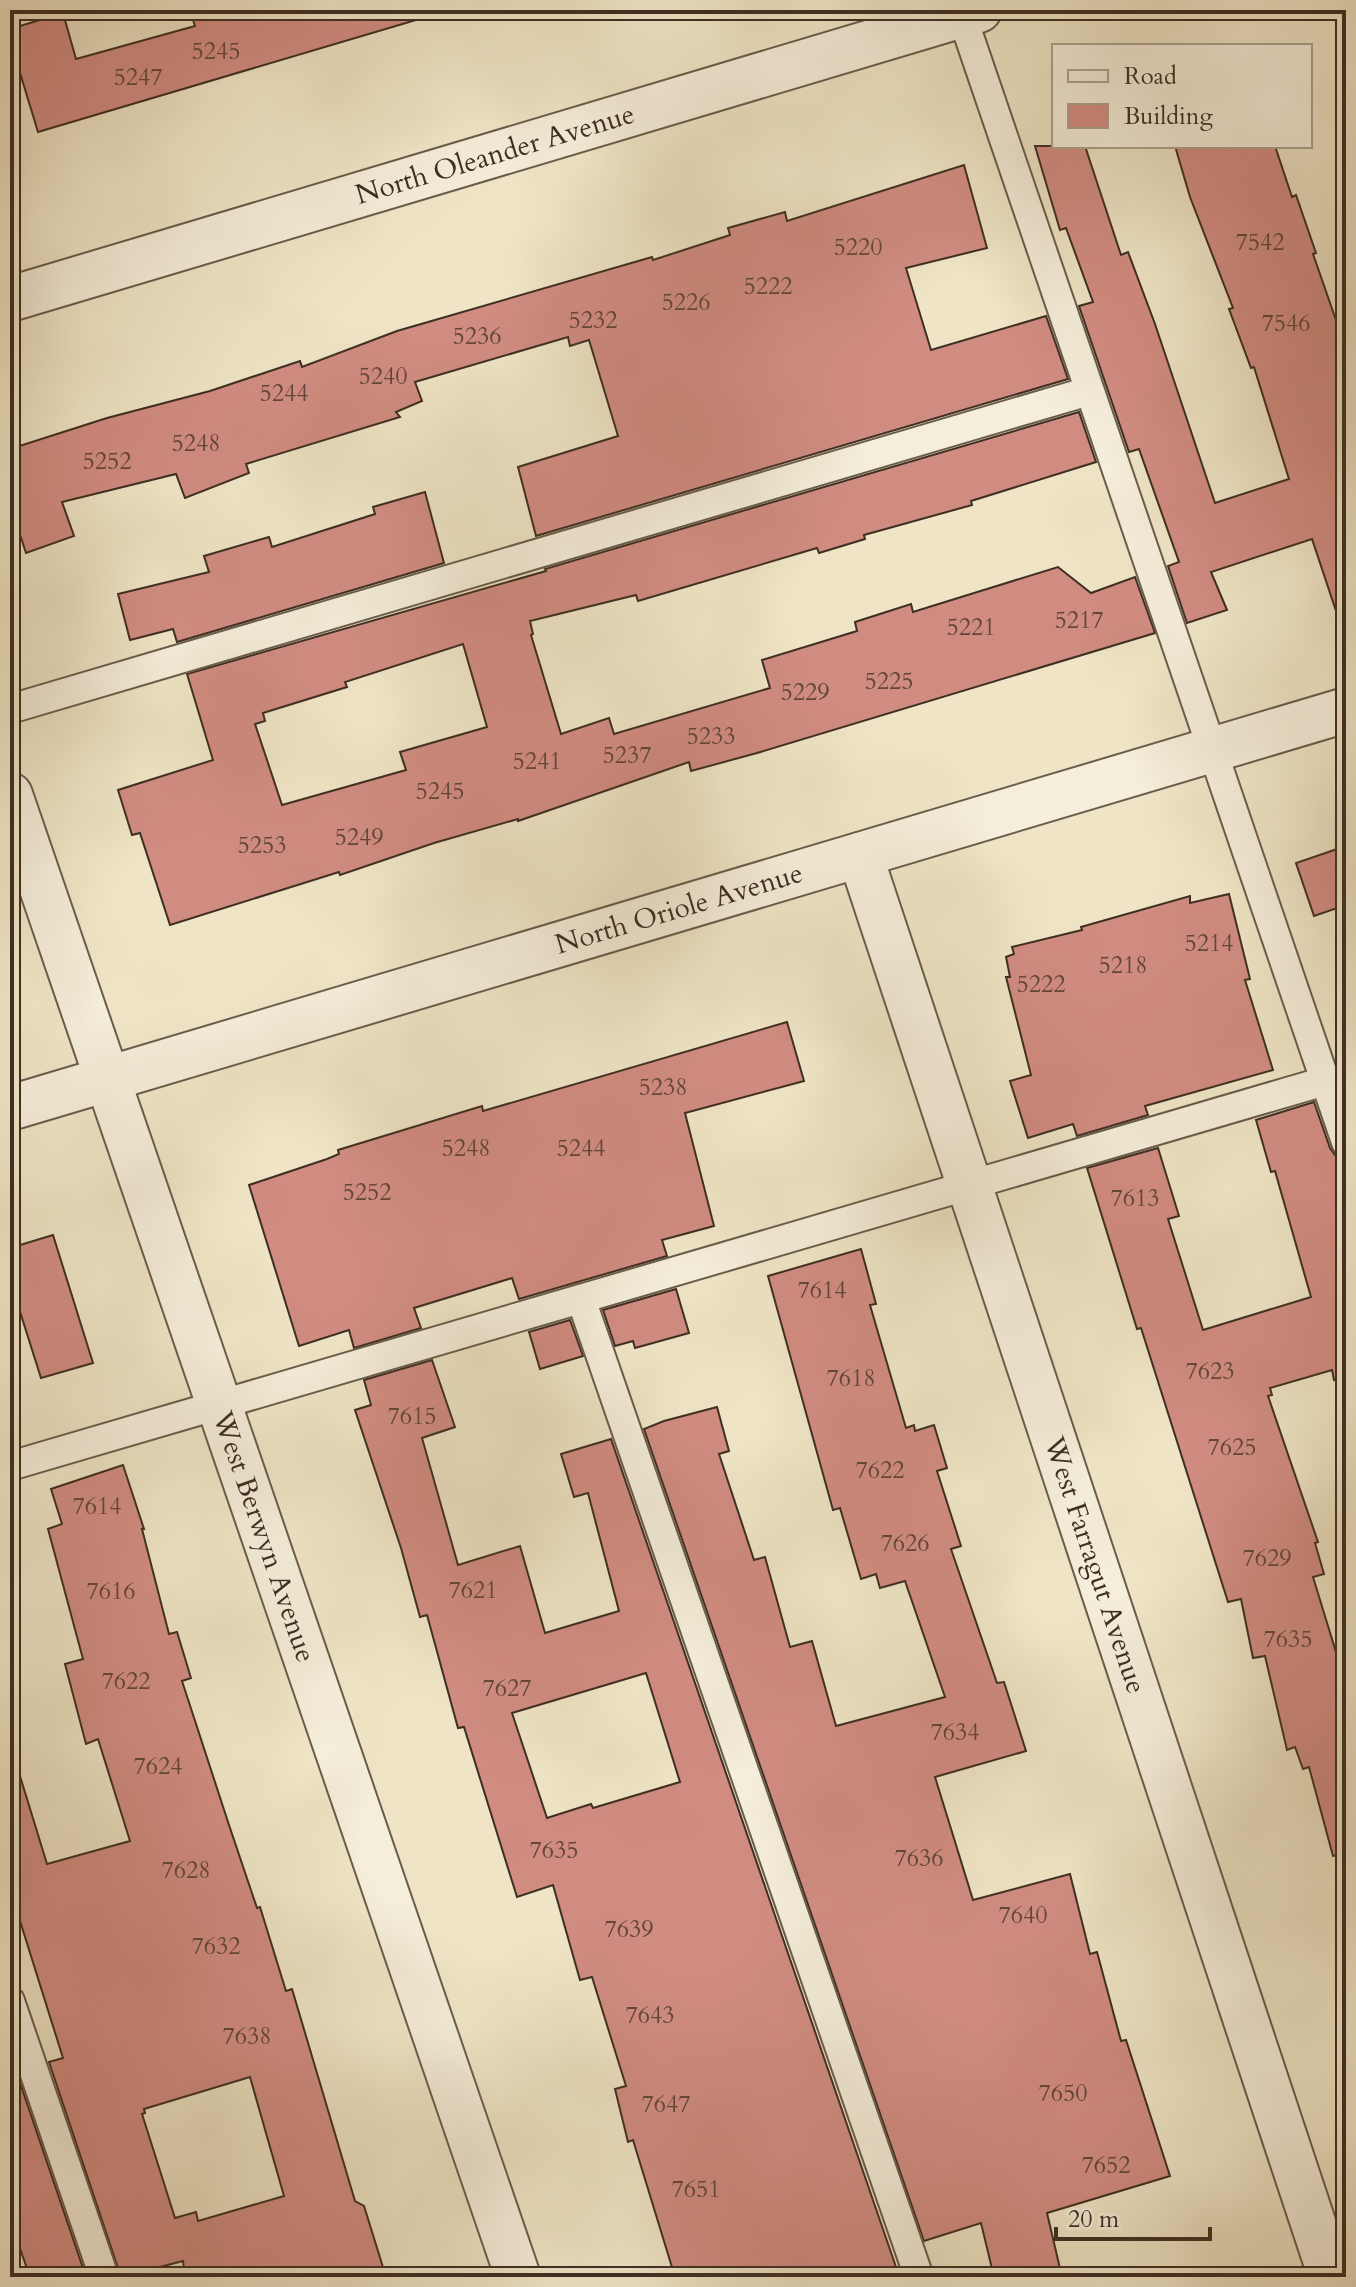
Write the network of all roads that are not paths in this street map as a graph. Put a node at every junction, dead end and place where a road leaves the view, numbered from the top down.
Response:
1 (967, 12) edge
2 (10, 299) edge
3 (1089, 391) junction
4 (10, 709) edge
5 (1346, 710) edge
6 (1210, 750) junction
7 (10, 795) edge
8 (860, 855) junction
9 (107, 1079) junction
10 (1325, 1081) junction
11 (10, 1108) edge
12 (1346, 1142) edge
13 (969, 1185) junction
14 (581, 1299) junction
15 (219, 1405) junction
16 (10, 1466) edge
17 (10, 2001) edge
18 (104, 2277) edge
19 (518, 2277) edge
20 (919, 2277) edge
21 (1331, 2277) edge

1 - 2 street, North Oleander Avenue
1 - 3 lane
3 - 4 lane
3 - 6 lane
5 - 6 street, North Oriole Avenue
6 - 8 street, North Oriole Avenue
6 - 10 lane
7 - 9 street, West Berwyn Avenue
8 - 9 street, North Oriole Avenue
8 - 13 street, West Farragut Avenue
9 - 11 street, North Oriole Avenue
9 - 15 street, West Berwyn Avenue
10 - 12 lane
10 - 13 lane
13 - 14 lane
13 - 21 street, West Farragut Avenue
14 - 15 lane
14 - 20 lane
15 - 16 lane
15 - 19 street, West Berwyn Avenue
17 - 18 lane

